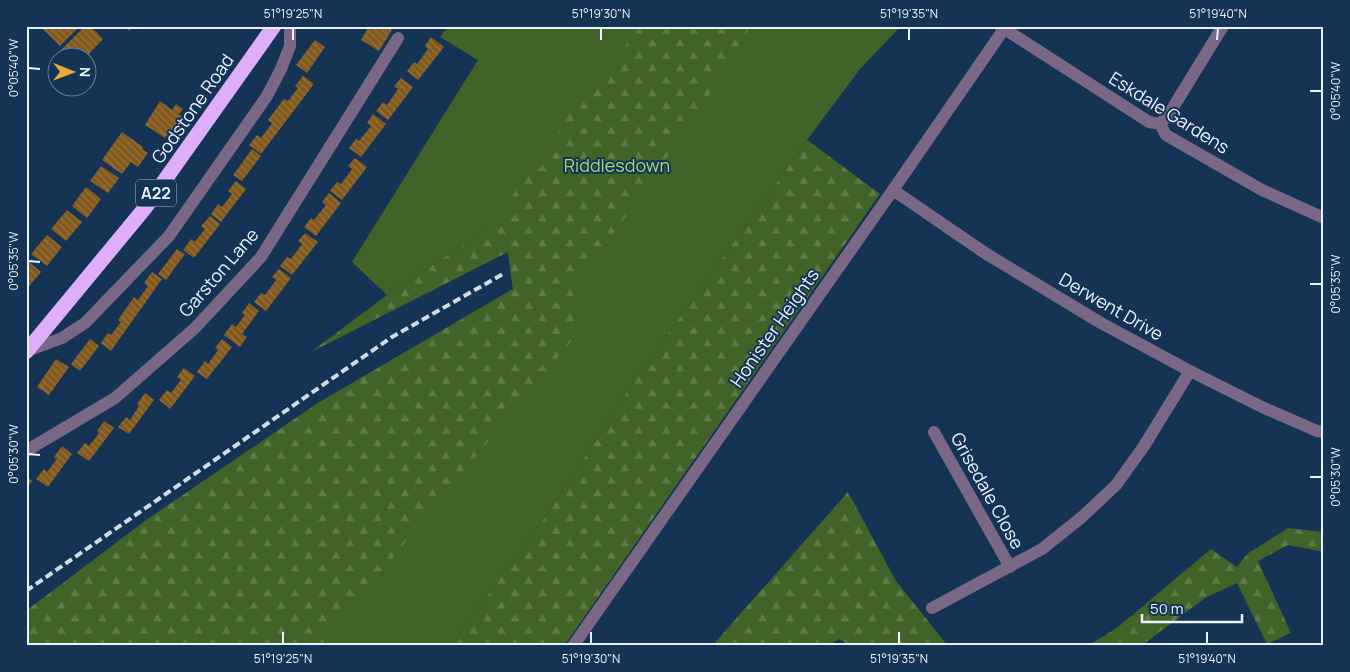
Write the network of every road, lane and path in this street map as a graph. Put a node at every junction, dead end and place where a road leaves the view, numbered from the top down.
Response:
1 (274, 26) edge
2 (290, 26) edge
3 (1223, 26) edge
4 (1002, 27) edge
5 (398, 38) dead end
6 (1160, 124) junction
7 (893, 190) junction
8 (1324, 218) edge
9 (27, 352) edge
10 (1190, 372) junction
11 (934, 432) dead end
12 (1324, 432) edge
13 (26, 451) edge
14 (1010, 567) junction
15 (932, 608) dead end
16 (573, 646) edge

1 - 9 highway, Godstone Road / A22
2 - 9 street, Godstone Road
3 - 6 street
4 - 6 street, Eskdale Gardens
4 - 7 street, Honister Heights
5 - 13 street, Garston Lane
6 - 8 street, Eskdale Gardens
7 - 10 street, Derwent Drive
7 - 16 street, Honister Heights
10 - 12 street, Derwent Drive
10 - 14 street
11 - 14 street, Grisedale Close
14 - 15 street

